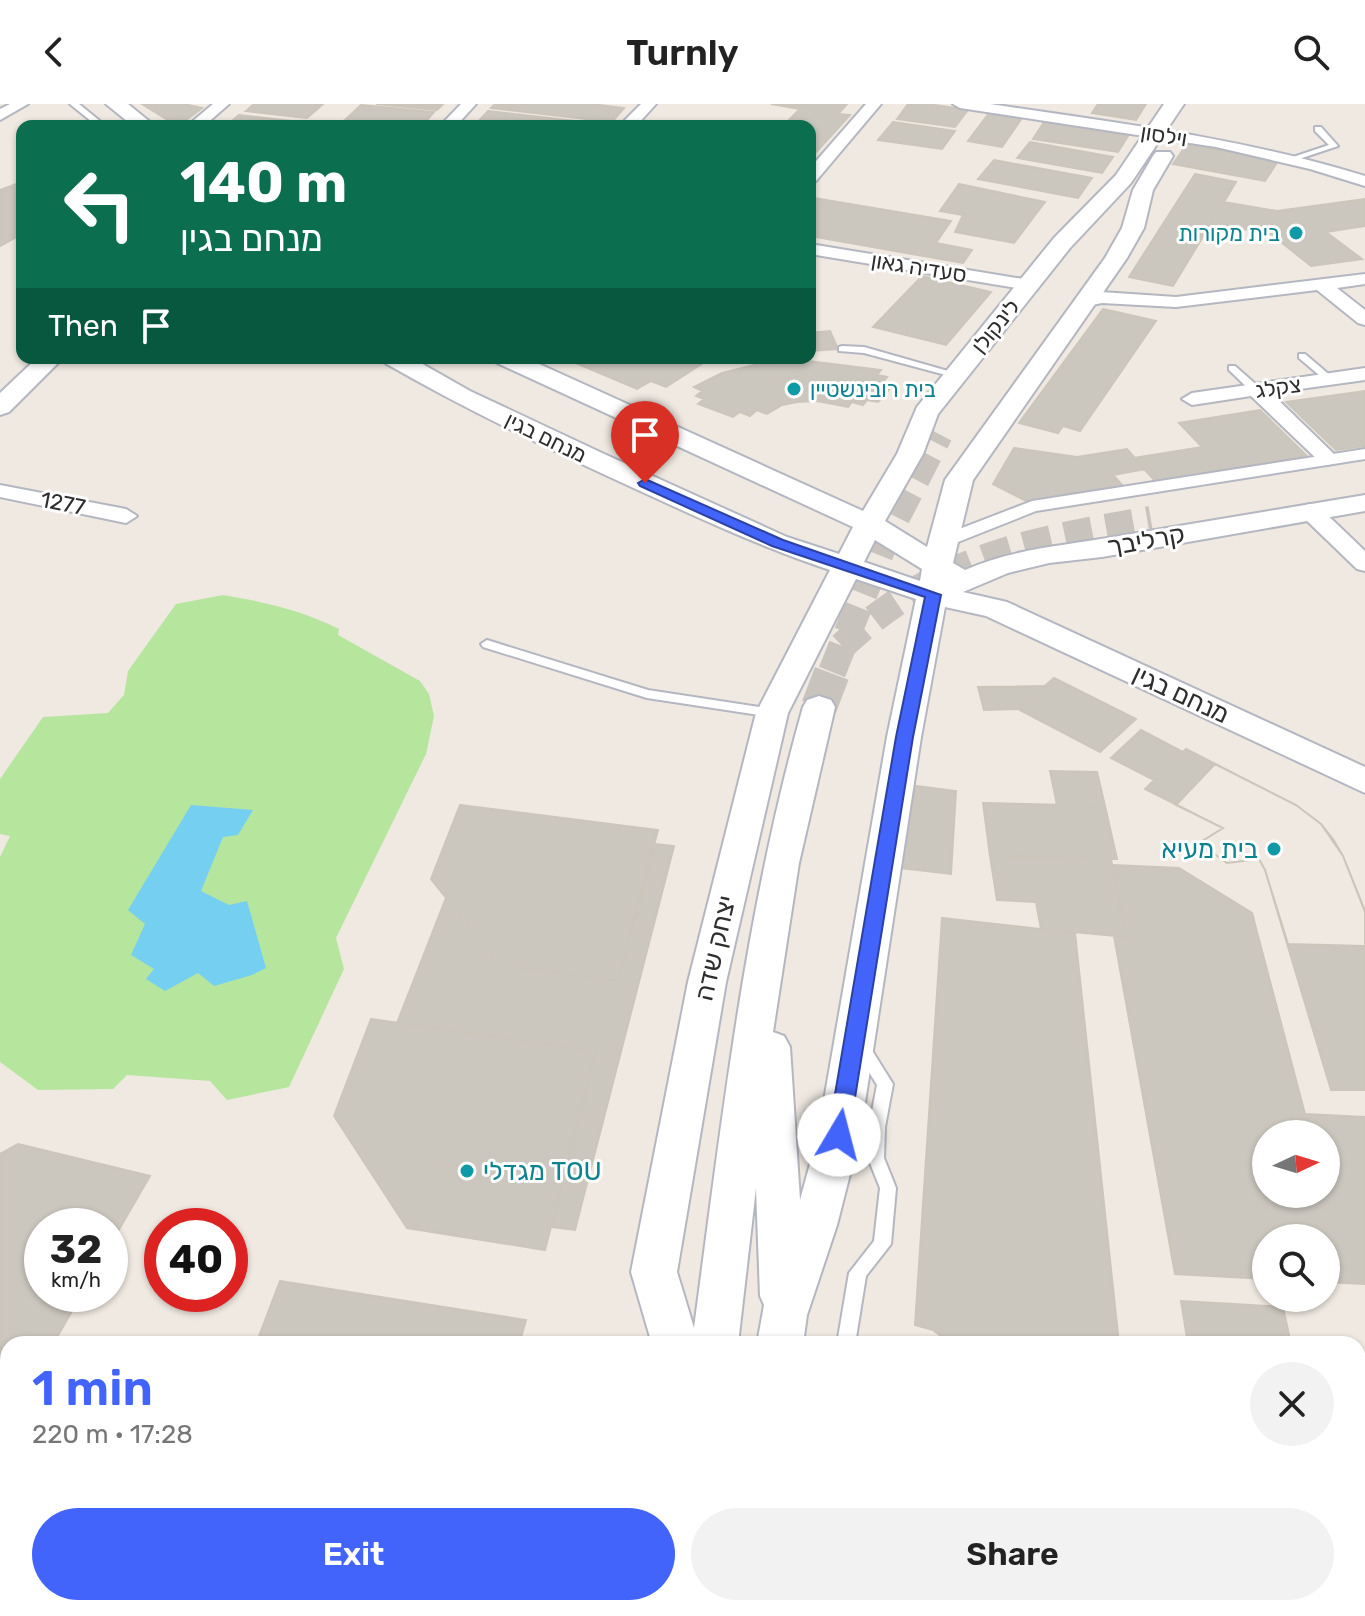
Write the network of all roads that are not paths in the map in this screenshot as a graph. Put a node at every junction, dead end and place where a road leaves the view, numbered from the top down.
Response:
1 (21, 104) edge
2 (74, 104) edge
3 (116, 104) edge
4 (222, 104) edge
5 (469, 104) edge
6 (649, 104) edge
7 (874, 104) edge
8 (960, 104) edge
9 (1174, 104) edge
10 (1195, 104) edge
11 (0, 115) edge
12 (97, 120) edge
13 (137, 120) edge
14 (202, 120) edge
15 (454, 120) edge
16 (633, 120) edge
17 (1318, 129) dead end
18 (1165, 136) junction
19 (1296, 159) junction
20 (816, 171) edge
21 (1124, 179) junction
22 (1365, 181) edge
23 (816, 250) edge
24 (1106, 272) junction
25 (1365, 279) edge
26 (1029, 285) junction
27 (1322, 285) junction
28 (1209, 299) junction
29 (1087, 301) junction
30 (1365, 319) edge
31 (842, 349) dead end
32 (1302, 356) dead end
33 (16, 362) edge
34 (45, 364) edge
35 (413, 364) edge
36 (519, 364) edge
37 (1232, 368) dead end
38 (1365, 374) edge
39 (957, 375) junction
40 (0, 376) edge
41 (1329, 379) junction
42 (1256, 390) junction
43 (1192, 399) dead end
44 (0, 407) edge
45 (939, 434) tunnel mouth
46 (1365, 454) edge
47 (1328, 459) junction
48 (1365, 487) edge
49 (0, 491) edge
50 (1365, 503) edge
51 (1310, 511) junction
52 (126, 516) dead end
53 (1151, 520) tunnel mouth
54 (869, 524) junction
55 (1365, 564) edge
56 (848, 569) junction
57 (944, 571) junction
58 (487, 644) dead end
59 (819, 707) tunnel mouth
60 (772, 713) junction
61 (1365, 781) edge
62 (765, 954) junction
63 (853, 1038) junction
64 (782, 1330) edge
65 (673, 1336) edge
66 (716, 1336) edge
67 (847, 1336) edge

1 - 11 street
2 - 12 lane
3 - 13 street
4 - 14 street
5 - 15 street
6 - 16 street
7 - 20 street
8 - 18 street, וילסון
9 - 18 street, לינקולן
10 - 18 street, לינקולן
17 - 19 lane
18 - 19 street, וילסון
18 - 21 street, לינקולן
18 - 24 street, לינקולן
19 - 22 street, וילסון
21 - 26 street, לינקולן
21 - 45 street
23 - 26 street, סעדיה גאון
24 - 28 street
24 - 29 street, לינקולן
25 - 27 street
26 - 39 street, לינקולן
27 - 28 street
27 - 30 street
28 - 29 street
29 - 57 street, לינקולן
31 - 39 lane
32 - 41 lane
33 - 40 street
34 - 44 street
35 - 56 street, מנחם בגין
36 - 54 street, מנחם בגין
37 - 42 lane
38 - 41 street, צקלג
39 - 54 street, לינקולן
41 - 42 street, צקלג
42 - 43 street, צקלג
42 - 47 street
46 - 47 street, קרליבך
47 - 57 street, קרליבך
48 - 53 street, קרליבך
49 - 52 street, 1277
50 - 51 street, קרליבך
51 - 55 street
51 - 57 street, קרליבך
54 - 56 street, לינקולן
54 - 57 street, מנחם בגין
56 - 57 street, מנחם בגין
56 - 60 street, יצחק שדה
57 - 61 street, מנחם בגין
57 - 63 street, יצחק שדה
58 - 60 lane
59 - 62 street, יצחק שדה
60 - 65 street, יצחק שדה
62 - 64 street, יצחק שדה
62 - 66 street, יצחק שדה
63 - 64 street, יצחק שדה
63 - 67 lane

